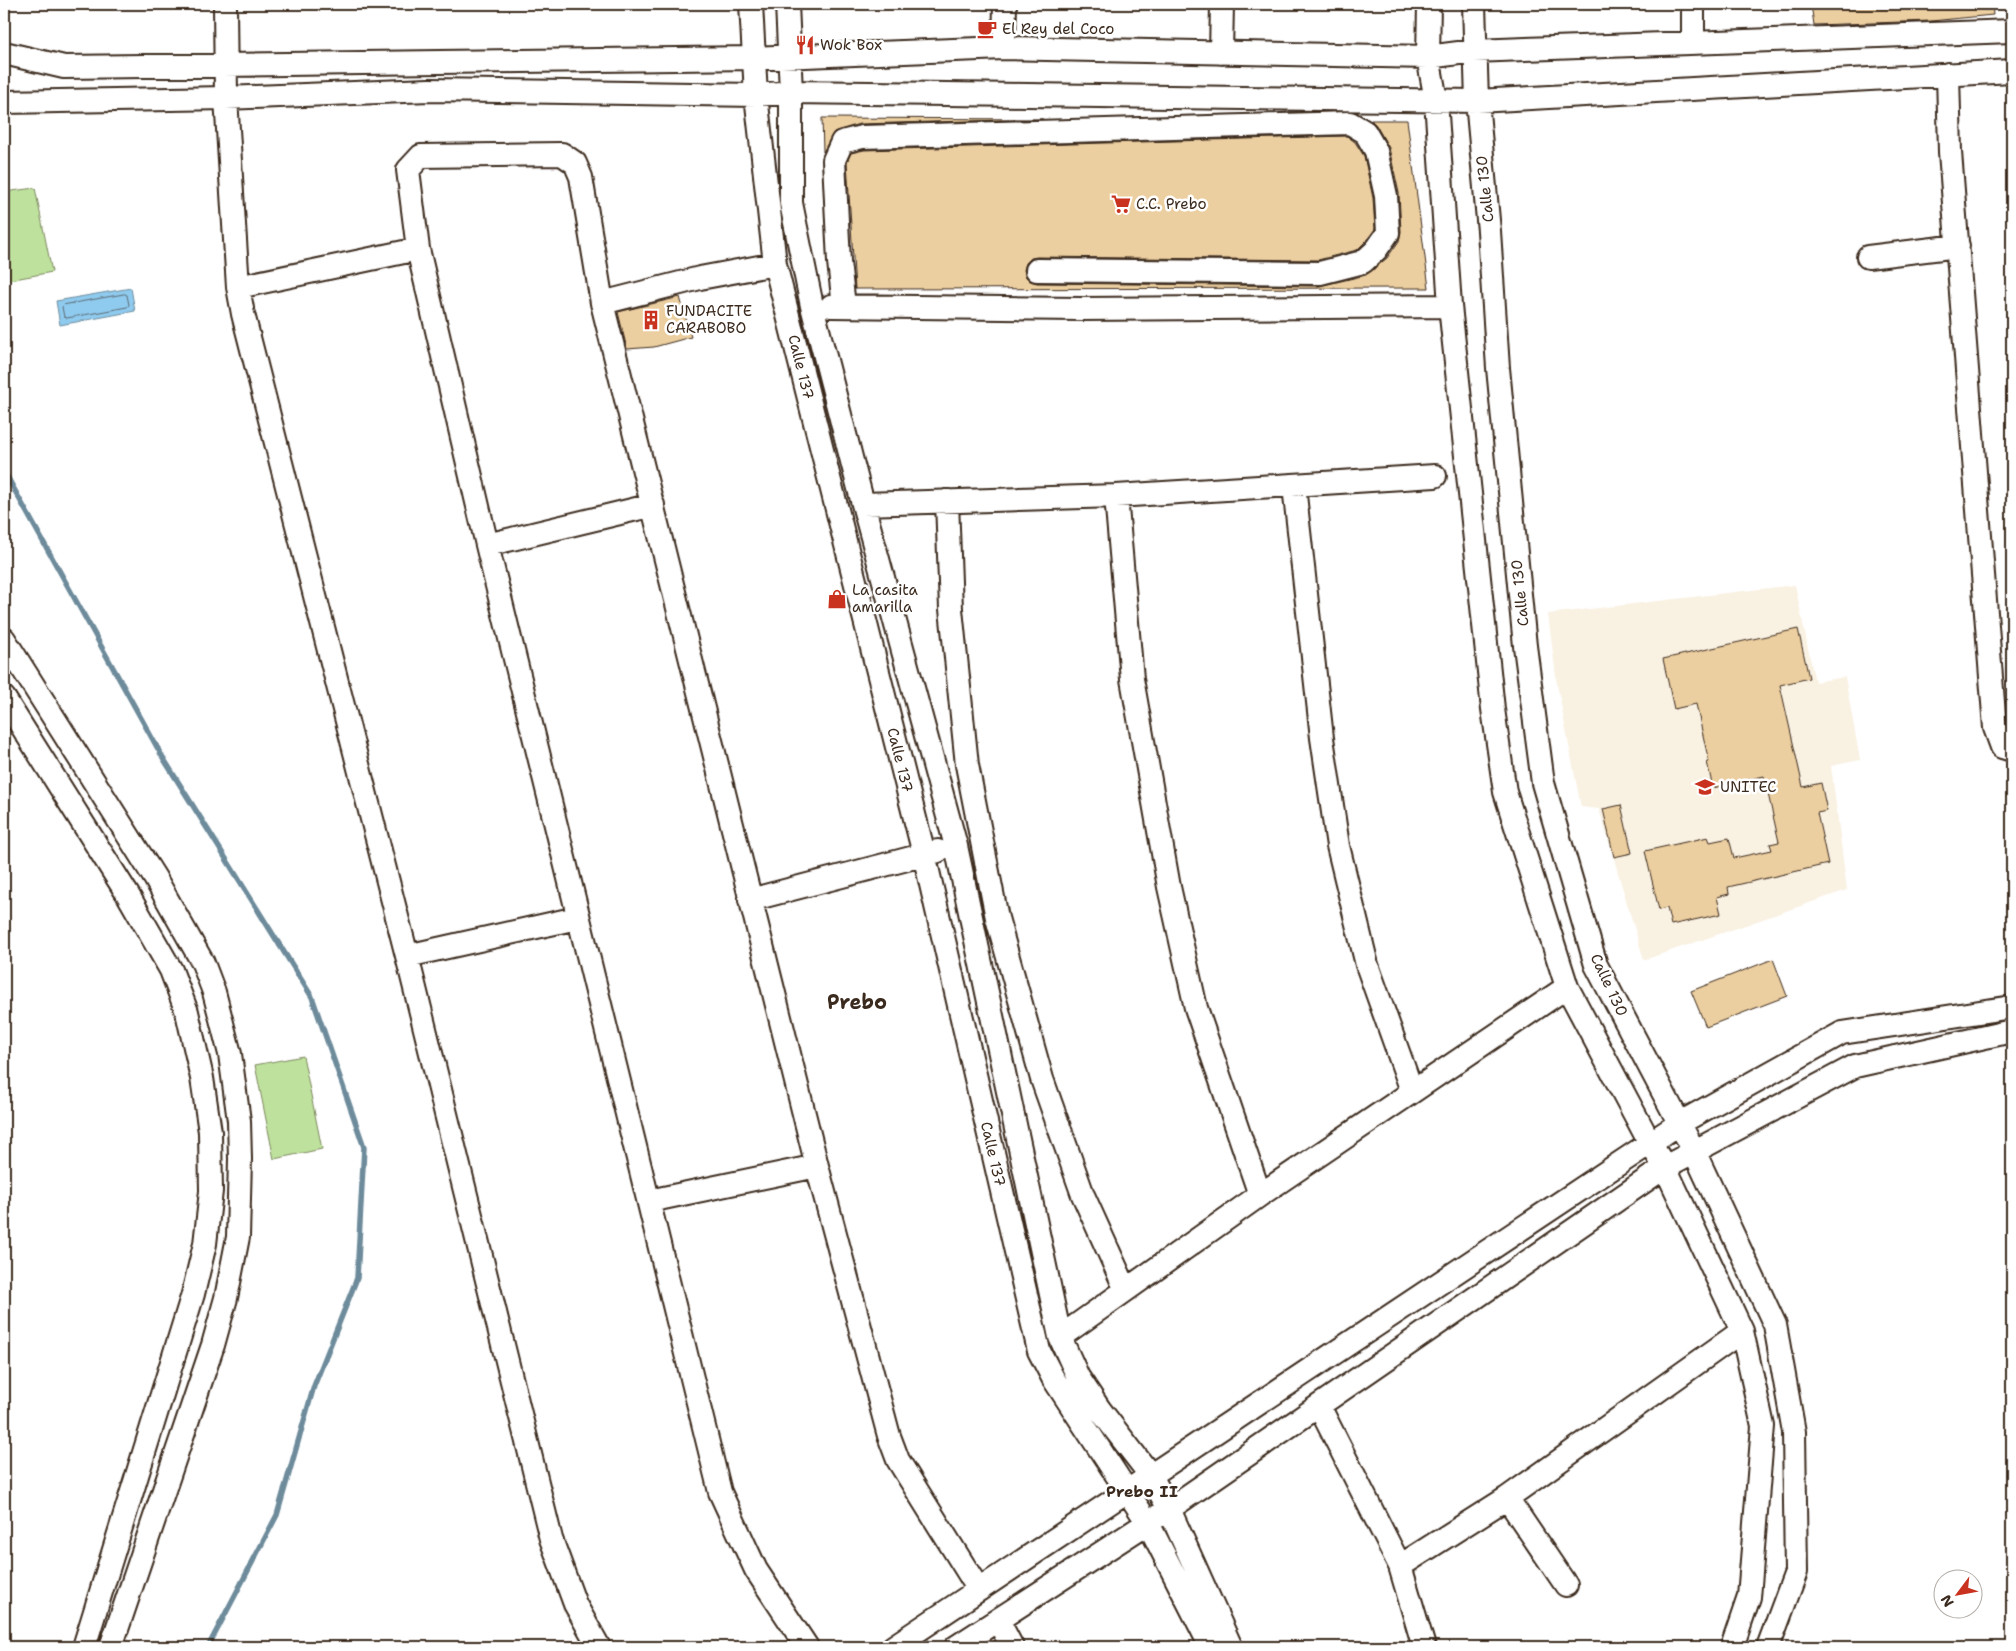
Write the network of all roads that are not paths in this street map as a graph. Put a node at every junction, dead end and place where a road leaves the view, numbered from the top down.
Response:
1 (225, 4) edge
2 (751, 4) edge
3 (786, 4) edge
4 (1005, 4) edge
5 (1222, 4) edge
6 (1429, 4) edge
7 (1474, 4) edge
8 (1693, 4) edge
9 (2012, 31) edge
10 (1693, 43) junction
11 (1004, 48) junction
12 (1474, 51) junction
13 (4, 53) edge
14 (1221, 53) junction
15 (790, 57) junction
16 (1428, 57) junction
17 (753, 58) junction
18 (226, 65) junction
19 (2012, 71) edge
20 (1948, 74) junction
21 (791, 92) junction
22 (756, 95) junction
23 (226, 98) junction
24 (1436, 100) junction
25 (1476, 100) junction
26 (4, 102) edge
27 (1958, 246) junction
28 (418, 249) junction
29 (1868, 257) dead end
30 (775, 264) junction
31 (1037, 270) dead end
32 (238, 287) junction
33 (602, 302) junction
34 (812, 306) junction
35 (844, 306) junction
36 (1450, 306) junction
37 (1435, 476) dead end
38 (1294, 486) junction
39 (1116, 496) junction
40 (947, 502) junction
41 (863, 504) junction
42 (654, 505) junction
43 (487, 545) junction
44 (4, 639) edge
45 (4, 698) edge
46 (2012, 750) edge
47 (956, 846) junction
48 (924, 854) junction
49 (750, 900) junction
50 (577, 918) junction
51 (407, 956) junction
52 (1567, 987) junction
53 (2012, 1007) edge
54 (2012, 1031) edge
55 (1412, 1091) junction
56 (1680, 1123) junction
57 (1650, 1143) junction
58 (1694, 1151) junction
59 (817, 1166) junction
60 (1665, 1167) junction
61 (1260, 1195) junction
62 (649, 1201) junction
63 (1126, 1290) junction
64 (1742, 1331) junction
65 (181, 1334) junction
66 (1060, 1337) junction
67 (213, 1345) junction
68 (1319, 1406) junction
69 (1151, 1476) junction
70 (1127, 1491) junction
71 (1507, 1498) junction
72 (1169, 1509) junction
73 (1148, 1523) junction
74 (1400, 1566) junction
75 (1566, 1585) dead end
76 (979, 1590) junction
77 (998, 1620) junction
78 (84, 1647) edge
79 (111, 1647) edge
80 (599, 1647) edge
81 (807, 1647) edge
82 (893, 1647) edge
83 (956, 1647) edge
84 (1012, 1647) edge
85 (1211, 1647) edge
86 (1231, 1647) edge
87 (1424, 1647) edge
88 (1732, 1647) edge
89 (1768, 1647) edge

1 - 18 street
2 - 17 street, Calle 137
3 - 15 street
4 - 11 street
5 - 14 street
6 - 16 street
7 - 12 street, Calle 130
8 - 10 street
9 - 10 street
10 - 12 street
11 - 14 street
11 - 15 street
12 - 16 street
12 - 25 street, Calle 130
13 - 18 street
14 - 16 street
15 - 17 street
15 - 21 street
16 - 24 street
17 - 18 street
17 - 22 street, Calle 137
18 - 23 street
19 - 20 street
20 - 25 street
20 - 27 street
21 - 22 street
21 - 24 street
21 - 34 street
22 - 23 street
22 - 30 street, Calle 137
23 - 26 street
23 - 32 street
24 - 25 street
24 - 36 street
25 - 56 street, Calle 130
27 - 29 street
27 - 46 street
28 - 32 street
28 - 33 street
28 - 43 street
30 - 33 street
30 - 48 street, Calle 137
31 - 35 street
32 - 51 street
33 - 42 street
34 - 35 street
34 - 41 street
35 - 36 street
36 - 52 street
37 - 38 street
38 - 39 street
38 - 55 street
39 - 40 street
39 - 61 street
40 - 41 street
40 - 63 street
41 - 47 street
42 - 43 street
42 - 49 street
43 - 50 street
44 - 67 street
45 - 65 street
47 - 48 street
47 - 66 street
48 - 49 street
48 - 70 street, Calle 137
49 - 59 street
50 - 51 street
50 - 62 street
51 - 80 street
52 - 55 street
52 - 57 street
53 - 56 street
54 - 58 street
55 - 61 street
56 - 57 street
56 - 58 street, Calle 130
57 - 60 street
57 - 69 street
58 - 60 street
58 - 89 street, Calle 130
59 - 62 street
59 - 76 street
60 - 64 street
60 - 68 street
61 - 63 street
62 - 81 street
63 - 66 street
64 - 71 street
64 - 88 street
65 - 67 street
65 - 78 street
66 - 69 street
67 - 79 street
68 - 72 street
68 - 74 street
69 - 70 street
69 - 72 street
70 - 73 street, Calle 137
70 - 76 street
71 - 74 street
71 - 75 street
72 - 73 street
72 - 86 street
73 - 77 street
73 - 85 street, Calle 137
74 - 87 street
76 - 82 street
77 - 83 street
77 - 84 street

